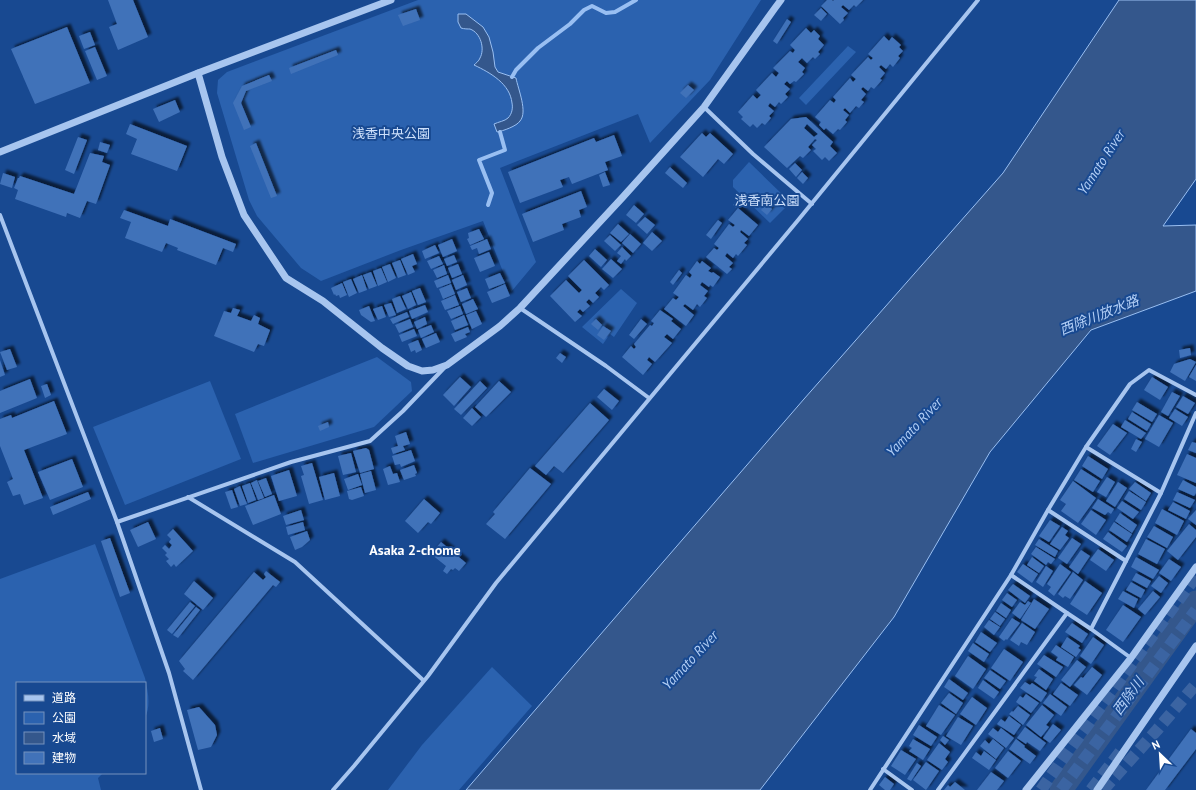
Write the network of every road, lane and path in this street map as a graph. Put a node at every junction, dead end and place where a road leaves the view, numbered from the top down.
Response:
1 (391, 0) edge
2 (782, 0) edge
3 (978, 0) edge
4 (198, 73) junction
5 (704, 107) junction
6 (0, 152) edge
7 (812, 204) junction
8 (0, 215) edge
9 (520, 308) junction
10 (447, 364) junction
11 (1196, 395) edge
12 (649, 398) junction
13 (1196, 413) edge
14 (1086, 447) junction
15 (1161, 493) junction
16 (188, 497) junction
17 (1048, 510) junction
18 (117, 522) junction
19 (1126, 561) junction
20 (1196, 567) edge
21 (1011, 574) junction
22 (1067, 613) junction
23 (1091, 629) junction
24 (1196, 646) edge
25 (1131, 658) junction
26 (423, 680) junction
27 (883, 769) junction
28 (201, 790) edge
29 (333, 790) edge
30 (870, 790) edge
31 (912, 790) edge
32 (938, 790) edge
33 (1026, 790) edge
34 (1097, 790) edge

1 - 4 street
2 - 5 street
3 - 7 street
4 - 6 street
4 - 10 street
5 - 7 street
5 - 9 street
7 - 12 street
8 - 18 street
9 - 10 street
9 - 12 street
10 - 16 street
11 - 14 street
12 - 26 street
13 - 15 street
14 - 15 street
14 - 17 street
15 - 19 street
16 - 18 street
16 - 26 street
17 - 19 street
17 - 21 street
18 - 28 street
19 - 23 street
20 - 25 street
21 - 22 street
21 - 27 street
22 - 23 street
22 - 32 street
23 - 25 street
24 - 34 street
25 - 33 street
26 - 29 street
27 - 30 street
27 - 31 street

